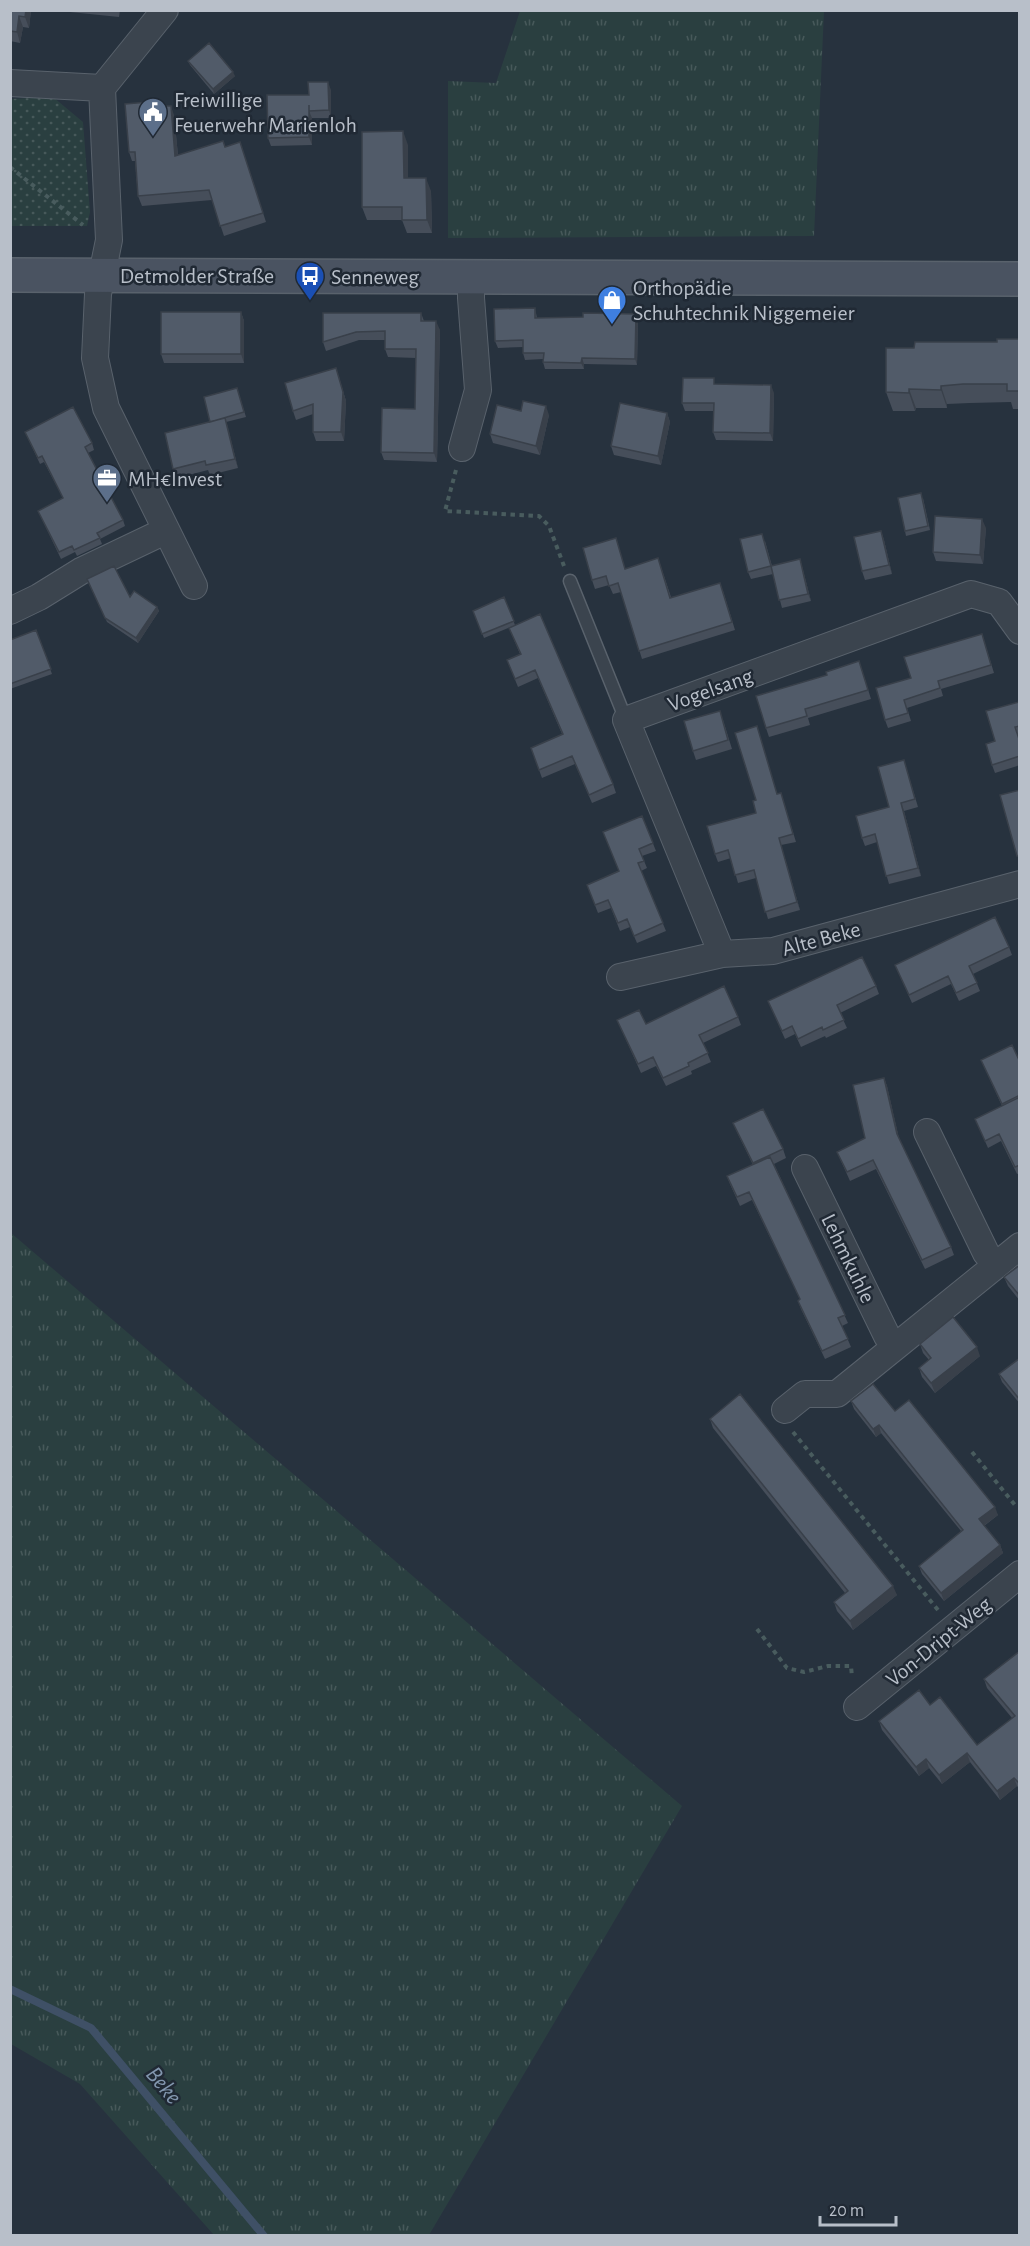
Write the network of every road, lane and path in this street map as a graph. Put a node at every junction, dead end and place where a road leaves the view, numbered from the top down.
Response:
1 (165, 10) edge
2 (10, 83) edge
3 (102, 88) junction
4 (10, 167) edge
5 (109, 240) junction
6 (10, 275) edge
7 (102, 275) junction
8 (471, 277) junction
9 (1020, 279) edge
10 (462, 448) joint
11 (165, 531) junction
12 (570, 581) joint
13 (195, 586) dead end
14 (10, 611) edge
15 (1020, 631) edge
16 (626, 720) junction
17 (1020, 884) edge
18 (722, 954) junction
19 (620, 977) dead end
20 (927, 1132) dead end
21 (805, 1168) dead end
22 (1020, 1246) edge
23 (996, 1265) junction
24 (896, 1346) junction
25 (785, 1410) dead end
26 (805, 1447) dead end
27 (972, 1452) dead end
28 (1015, 1505) dead end
29 (1020, 1574) edge
30 (757, 1629) dead end
31 (954, 1629) junction
32 (857, 1707) joint

1 - 3 street
2 - 3 street
3 - 5 street
4 - 5 path
5 - 7 street
6 - 7 street, Detmolder Straße
7 - 8 street, Detmolder Straße
7 - 11 street, Detmolder Straße
8 - 9 street, Detmolder Straße
8 - 10 street
10 - 12 path
11 - 13 street, Detmolder Straße
11 - 14 street
12 - 16 lane
15 - 16 street, Vogelsang
16 - 18 street
17 - 18 street, Alte Beke
18 - 19 street, Alte Beke
20 - 23 street
21 - 24 street, Lehmkuhle
22 - 23 street
23 - 24 street
24 - 25 street
26 - 31 path
27 - 28 path
29 - 31 street, Von-Dript-Weg
30 - 32 path
31 - 32 street, Von-Dript-Weg

